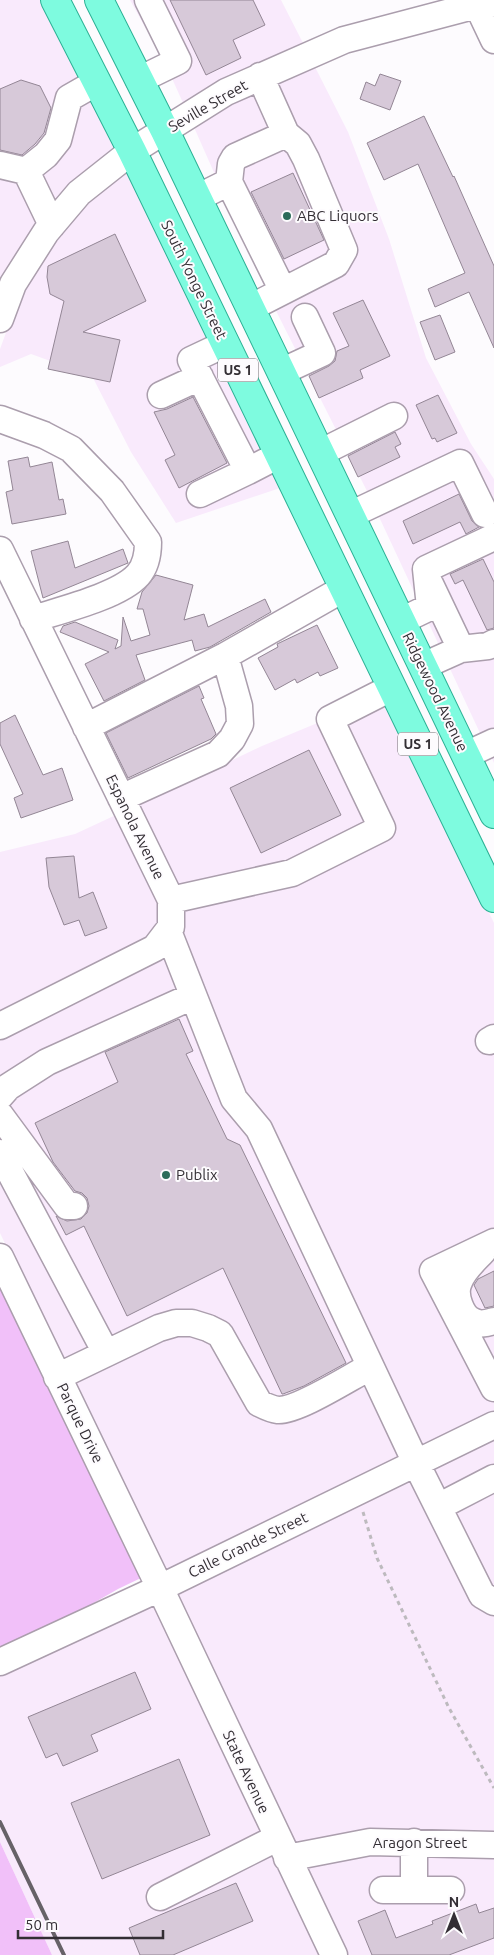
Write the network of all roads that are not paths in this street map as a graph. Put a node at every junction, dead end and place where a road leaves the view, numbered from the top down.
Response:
1 (55, 0) edge
2 (148, 0) edge
3 (101, 1) edge
4 (482, 3) edge
5 (494, 40) edge
6 (260, 76) junction
7 (139, 80) junction
8 (97, 82) junction
9 (165, 130) junction
10 (286, 134) junction
11 (132, 151) junction
12 (0, 165) edge
13 (26, 171) junction
14 (229, 182) junction
15 (197, 198) junction
16 (52, 225) junction
17 (283, 291) junction
18 (250, 308) junction
19 (2, 310) edge
20 (305, 317) dead end
21 (225, 344) junction
22 (281, 372) junction
23 (200, 377) junction
24 (161, 395) dead end
25 (394, 416) dead end
26 (0, 419) edge
27 (320, 453) junction
28 (279, 455) junction
29 (248, 471) junction
30 (200, 494) dead end
31 (350, 515) junction
32 (489, 526) edge
33 (0, 550) edge
34 (6, 579) edge
35 (427, 579) junction
36 (343, 589) junction
37 (33, 619) junction
38 (401, 621) junction
39 (494, 643) edge
40 (461, 649) junction
41 (224, 656) junction
42 (423, 666) junction
43 (391, 688) junction
44 (446, 716) junction
45 (86, 727) junction
46 (494, 742) edge
47 (466, 755) junction
48 (121, 798) junction
49 (492, 802) edge
50 (494, 898) edge
51 (171, 900) junction
52 (168, 931) junction
53 (193, 996) junction
54 (0, 1026) edge
55 (3, 1085) edge
56 (0, 1115) edge
57 (0, 1153) edge
58 (74, 1206) dead end
59 (491, 1244) edge
60 (0, 1257) edge
61 (494, 1321) edge
62 (106, 1353) junction
63 (370, 1367) junction
64 (58, 1377) junction
65 (494, 1388) edge
66 (494, 1425) edge
67 (416, 1463) junction
68 (494, 1478) edge
69 (438, 1507) junction
70 (160, 1588) junction
71 (490, 1596) edge
72 (0, 1662) edge
73 (414, 1842) junction
74 (494, 1845) edge
75 (282, 1848) junction
76 (383, 1890) dead end
77 (414, 1890) junction
78 (451, 1890) dead end
79 (160, 1897) dead end
80 (334, 1955) edge

1 - 8 main road, South Yonge Street / US 1
2 - 7 street
3 - 7 main road, US 1
4 - 5 street
4 - 6 street, Seville Street
6 - 9 street, Seville Street
6 - 10 street
7 - 9 main road, US 1
8 - 11 main road, South Yonge Street / US 1
8 - 13 street
9 - 11 street, Seville Street
9 - 15 main road, US 1
10 - 14 street
10 - 17 street
11 - 16 street, Seville Street
11 - 21 main road, South Yonge Street / US 1
12 - 13 street
13 - 16 street
14 - 15 street
14 - 17 street
15 - 18 main road, US 1
16 - 19 street, Seville Street
17 - 18 street
18 - 22 main road, US 1
20 - 22 street
21 - 23 street
21 - 28 main road, South Yonge Street / US 1
22 - 27 main road, US 1
23 - 24 street
23 - 29 street
25 - 27 street
26 - 37 street
27 - 31 main road, US 1
28 - 29 street
28 - 36 main road, South Yonge Street / US 1
29 - 30 street
31 - 32 street
31 - 38 main road, Ridgewood Avenue / US 1
32 - 35 street
33 - 34 street, Espanola Avenue
34 - 37 street, Espanola Avenue
35 - 38 street
35 - 40 street
36 - 41 street
36 - 43 main road, US 1
37 - 45 street, Espanola Avenue
38 - 42 main road, Ridgewood Avenue / US 1
39 - 40 street
40 - 42 street
41 - 45 street
41 - 48 street
42 - 44 main road, Ridgewood Avenue / US 1
43 - 44 main road
43 - 50 main road, US 1
43 - 51 street
44 - 47 main road, Ridgewood Avenue / US 1
45 - 48 street, Espanola Avenue
46 - 47 street
47 - 49 main road, Ridgewood Avenue / US 1
48 - 51 street, Espanola Avenue
51 - 52 street, Espanola Avenue
52 - 53 street
52 - 54 street
53 - 55 street
53 - 63 street
56 - 58 street
57 - 62 street
59 - 61 street
59 - 65 street
60 - 64 street, Parque Drive
62 - 63 street
62 - 64 street
63 - 67 street
64 - 70 street, Parque Drive
66 - 67 street, Calle Grande Street
67 - 69 street
67 - 70 street, Calle Grande Street
68 - 69 street
69 - 71 street
70 - 72 street, Calle Grande Street
70 - 75 street, State Avenue
73 - 74 street, Aragon Street
73 - 75 street, Aragon Street
73 - 77 street
75 - 79 street, Aragon Street
75 - 80 street, State Avenue
76 - 77 street
77 - 78 street

